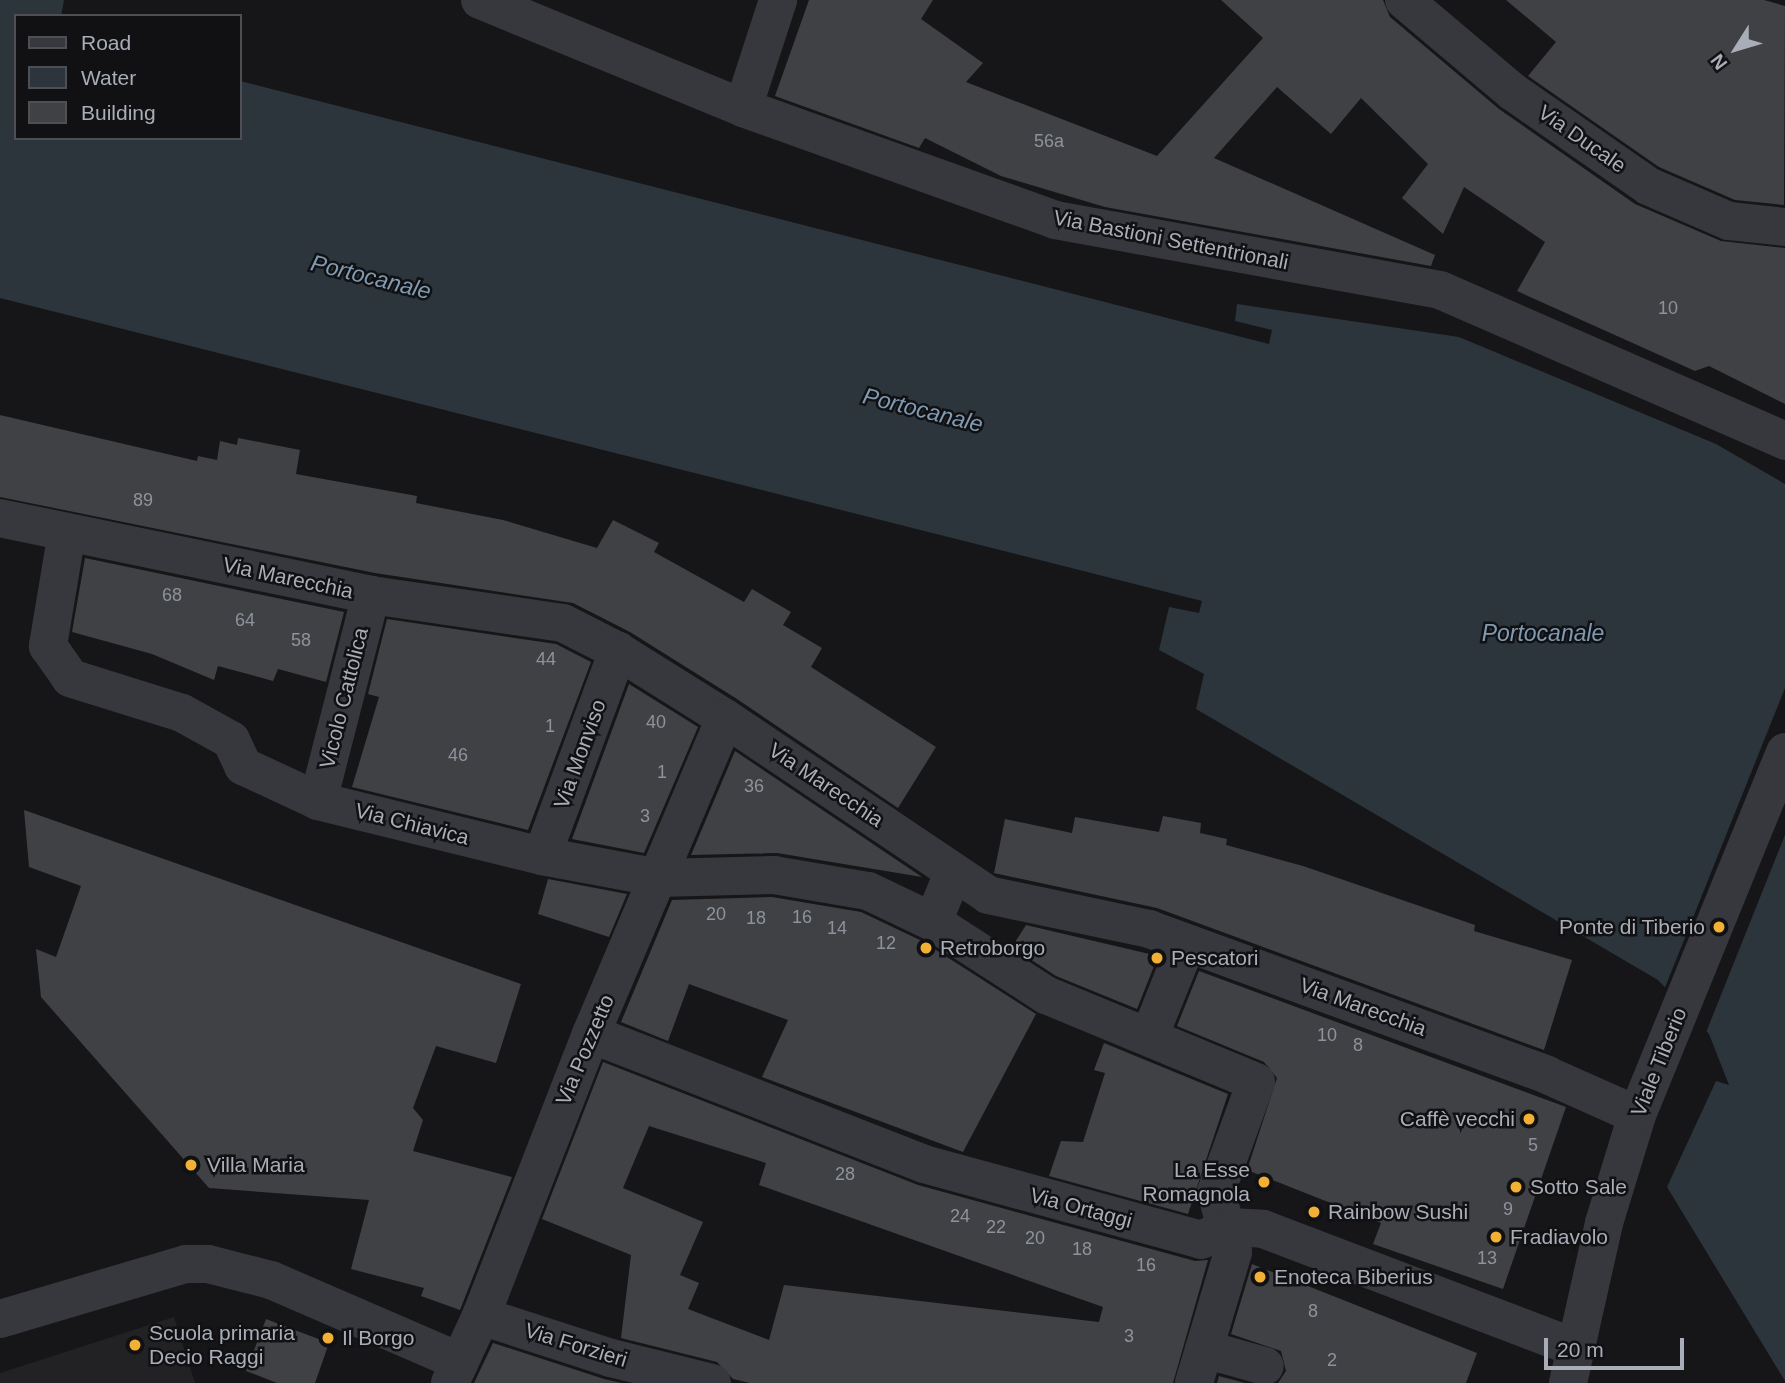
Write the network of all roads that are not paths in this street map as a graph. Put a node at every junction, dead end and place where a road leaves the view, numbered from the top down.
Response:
1 (778, 0) edge
2 (1404, 0) edge
3 (491, 2) edge
4 (743, 108) junction
5 (1785, 227) edge
6 (1785, 441) edge
7 (0, 519) edge
8 (67, 532) junction
9 (370, 595) junction
10 (618, 651) junction
11 (725, 718) junction
12 (1785, 752) edge
13 (318, 801) junction
14 (542, 856) junction
15 (953, 873) junction
16 (659, 878) junction
17 (933, 922) junction
18 (1186, 943) junction
19 (591, 1034) junction
20 (1149, 1037) junction
21 (1637, 1115) junction
22 (1229, 1227) junction
23 (481, 1316) junction
24 (0, 1319) edge
25 (1570, 1365) edge
26 (1200, 1366) edge
27 (1265, 1366) dead end
28 (454, 1372) edge
29 (712, 1383) edge

1 - 4 street
2 - 5 street, Via Ducale
3 - 4 street, Via Bastioni Settentrionali
4 - 6 street, Via Bastioni Settentrionali
7 - 8 street, Via Marecchia
8 - 9 street, Via Marecchia
8 - 13 street, Via Chiavica
9 - 10 street, Via Marecchia
9 - 13 street, Vicolo Cattolica
10 - 11 street, Via Marecchia
10 - 14 street, Via Monviso
11 - 15 street, Via Marecchia
11 - 16 street, Via Pozzetto
12 - 21 street, Viale Tiberio
13 - 14 street, Via Chiavica
14 - 16 street, Via Chiavica
15 - 17 street
15 - 18 street, Via Marecchia
16 - 17 street, Via Chiavica
16 - 19 street, Via Pozzetto
17 - 20 street, Via Chiavica
18 - 20 street
18 - 21 street, Via Marecchia
19 - 22 street, Via Ortaggi
19 - 23 street, Via Pozzetto
20 - 22 street, Via Chiavica
21 - 25 street, Viale Tiberio
22 - 25 street, Via Ortaggi
22 - 26 street
23 - 28 street, Via Pozzetto
23 - 29 street, Via Forzieri
24 - 28 street
26 - 27 street

